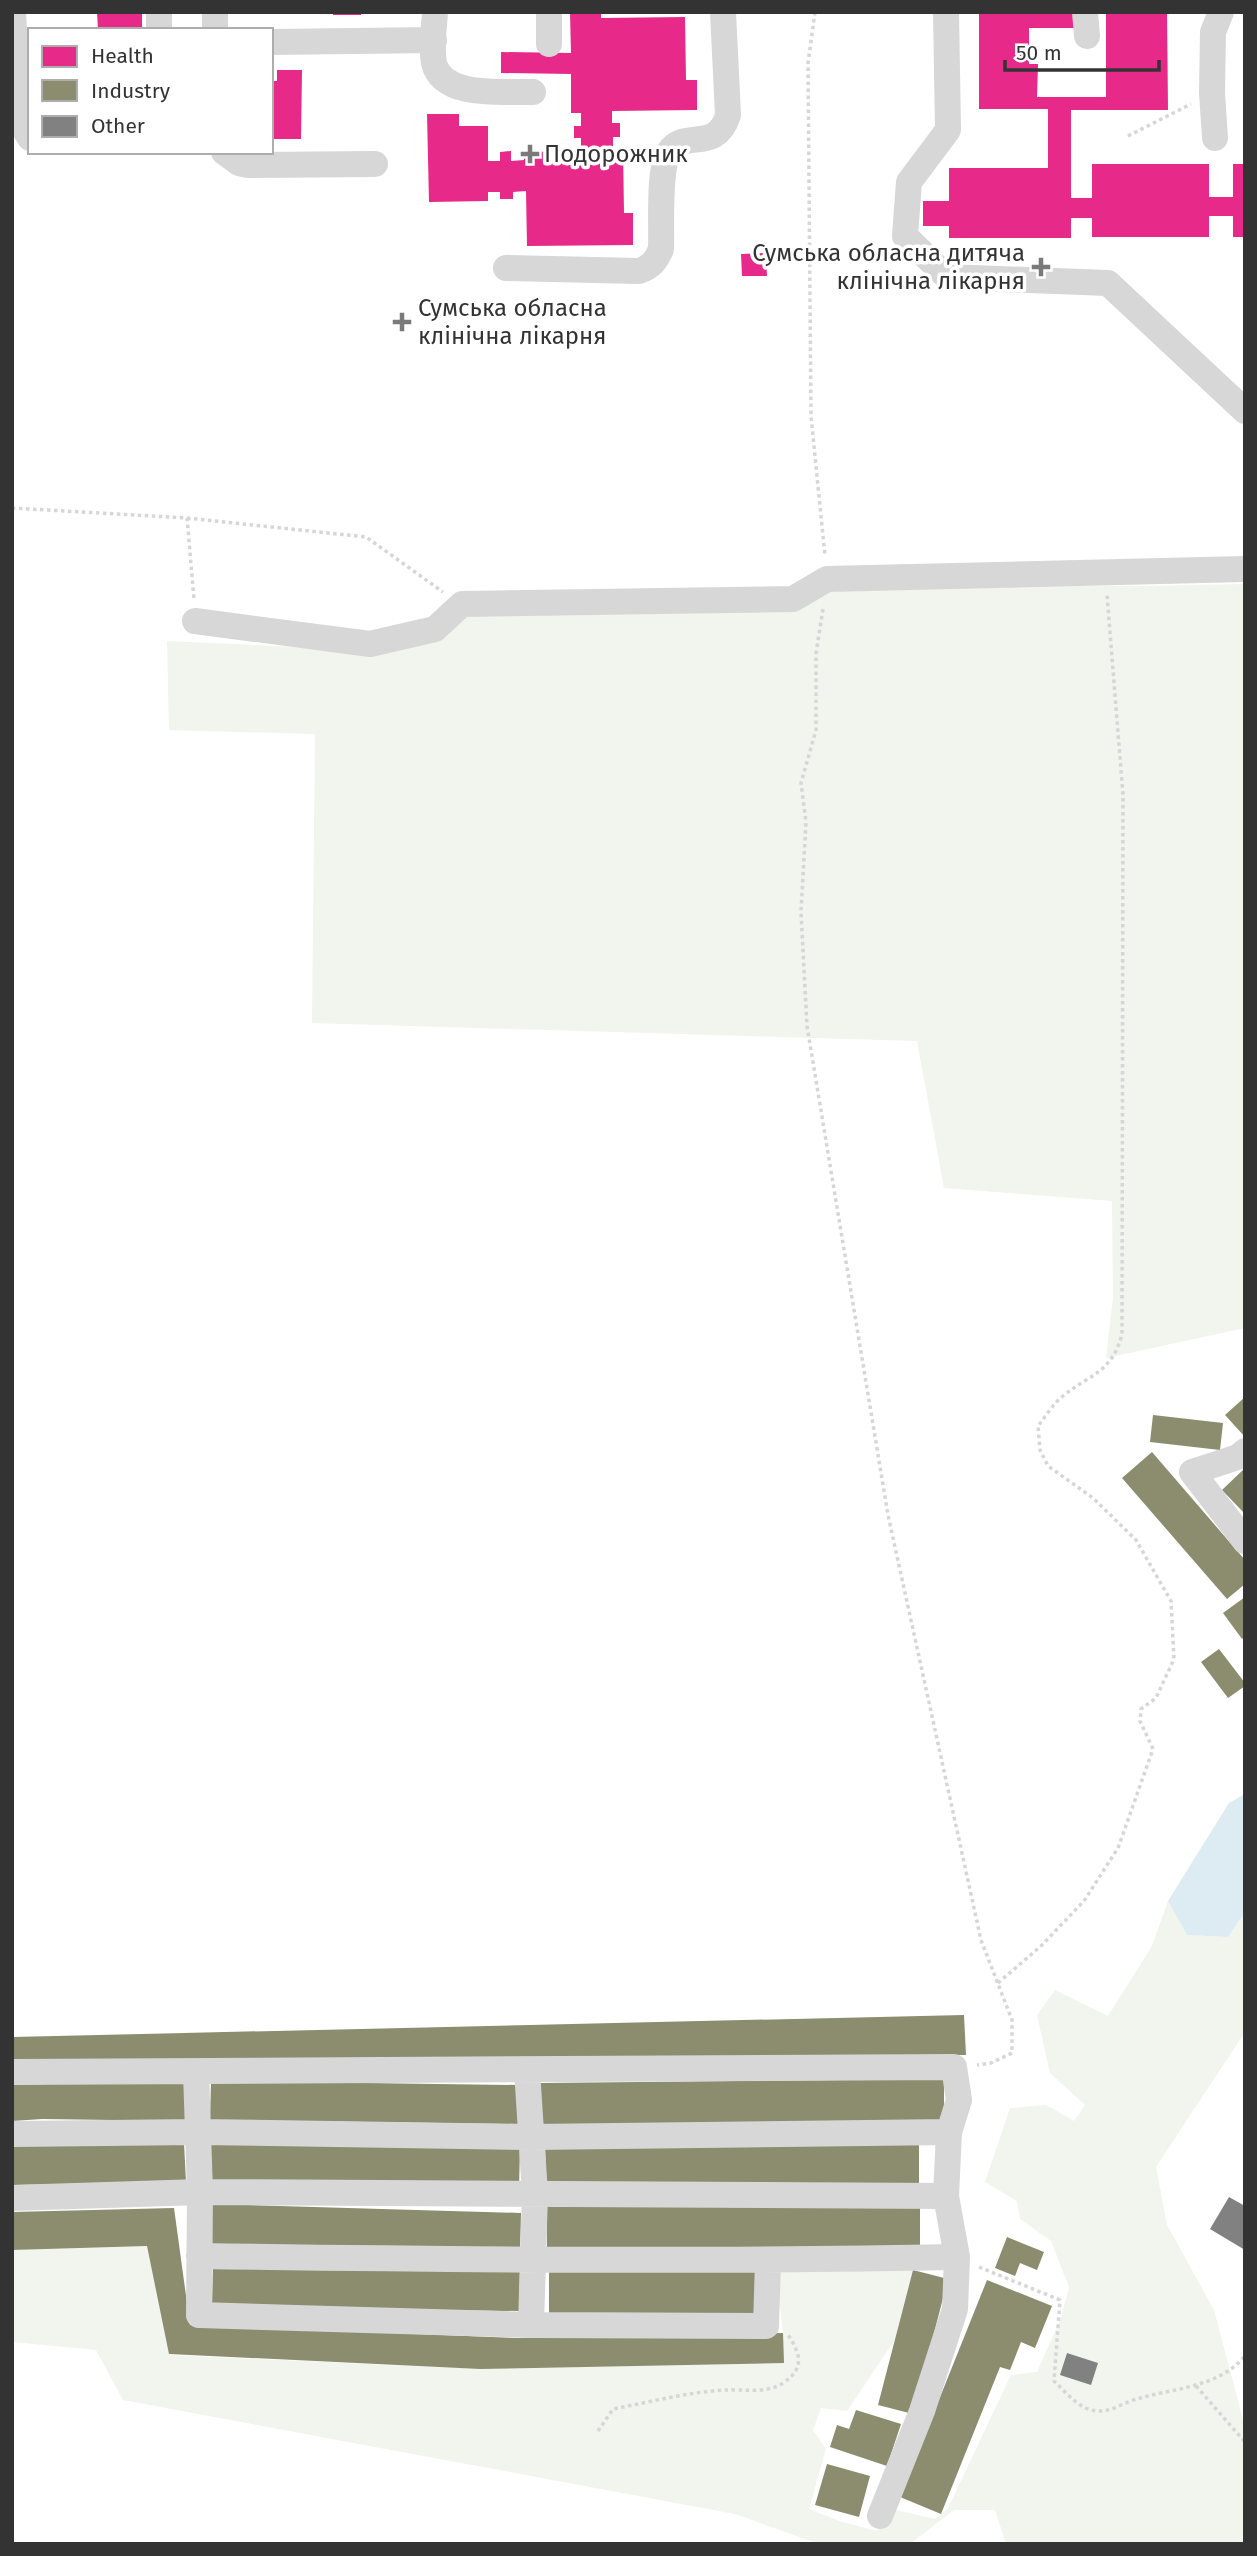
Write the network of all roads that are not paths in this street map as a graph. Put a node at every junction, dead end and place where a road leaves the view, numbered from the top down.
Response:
1 (13, 12) edge
2 (435, 12) edge
3 (549, 12) edge
4 (723, 12) edge
5 (946, 12) edge
6 (1221, 12) edge
7 (434, 40) junction
8 (273, 42) edge
9 (549, 44) dead end
10 (533, 92) dead end
11 (28, 135) edge
12 (1215, 138) dead end
13 (227, 154) edge
14 (375, 164) dead end
15 (506, 268) dead end
16 (1245, 411) edge
17 (1245, 569) edge
18 (195, 621) road end
19 (1245, 1451) edge
20 (1245, 1541) edge
21 (527, 2070) junction
22 (12, 2072) edge
23 (196, 2072) junction
24 (198, 2132) junction
25 (949, 2132) junction
26 (12, 2134) edge
27 (531, 2137) junction
28 (200, 2192) junction
29 (535, 2194) junction
30 (946, 2196) junction
31 (12, 2198) edge
32 (199, 2256) junction
33 (957, 2257) junction
34 (533, 2261) junction
35 (768, 2261) junction
36 (531, 2325) junction
37 (880, 2516) dead end

1 - 11 lane
2 - 7 lane
3 - 9 lane
4 - 15 lane
5 - 16 lane
6 - 12 lane
7 - 8 lane
7 - 10 lane
13 - 14 lane
17 - 18 lane
19 - 20 lane
21 - 23 lane
21 - 25 lane
21 - 27 lane
22 - 23 lane
23 - 24 lane
24 - 26 lane
24 - 27 lane
24 - 28 lane
25 - 27 lane
25 - 30 lane
27 - 29 lane
28 - 29 lane
28 - 31 lane
28 - 32 lane
29 - 30 lane
29 - 34 lane
30 - 33 lane
32 - 34 lane
32 - 36 lane
33 - 35 lane
33 - 37 lane
34 - 35 lane
34 - 36 lane
35 - 36 lane

